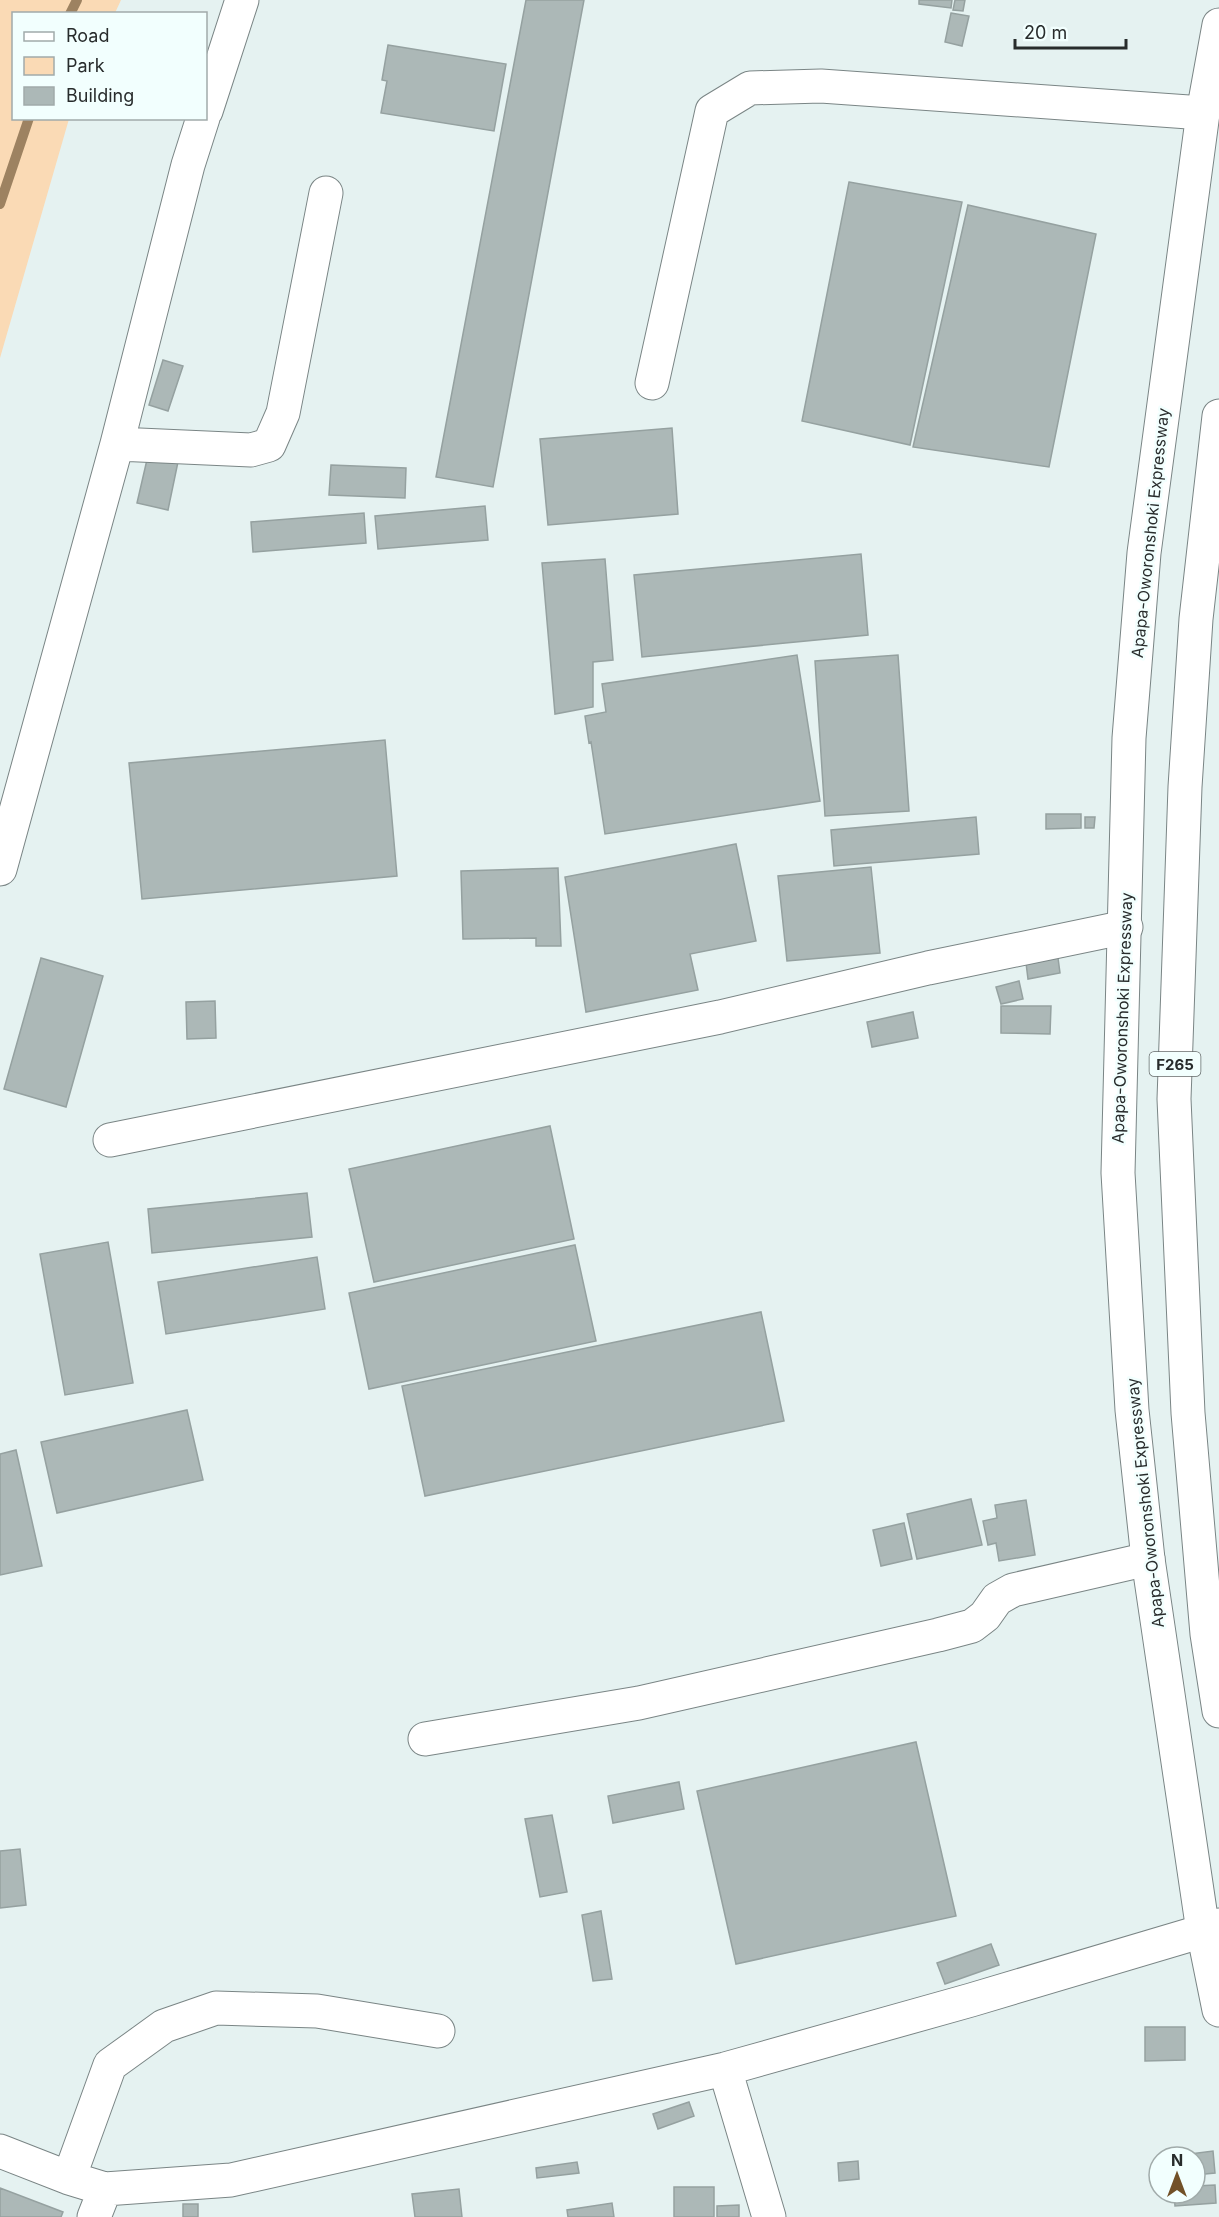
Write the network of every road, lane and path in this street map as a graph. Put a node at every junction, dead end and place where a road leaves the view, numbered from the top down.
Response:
1 (242, 0) edge
2 (1219, 25) edge
3 (207, 108) edge
4 (1203, 113) junction
5 (202, 120) edge
6 (326, 193) dead end
7 (652, 382) dead end
8 (1219, 416) edge
9 (117, 444) junction
10 (0, 869) edge
11 (1126, 927) junction
12 (110, 1140) dead end
13 (1148, 1559) junction
14 (1219, 1712) edge
15 (424, 1739) dead end
16 (1214, 1928) edge
17 (1219, 2010) edge
18 (438, 2031) dead end
19 (724, 2069) junction
20 (0, 2151) edge
21 (69, 2178) junction
22 (100, 2203) edge
23 (769, 2217) edge

1 - 3 main road
2 - 4 main road, Apapa-Oworonshoki Expressway
4 - 7 main road
4 - 11 main road, Apapa-Oworonshoki Expressway
5 - 9 main road
6 - 9 main road
8 - 14 main road, F265
9 - 10 main road
11 - 12 main road
11 - 13 main road, Apapa-Oworonshoki Expressway
13 - 15 main road
13 - 16 main road, Apapa-Oworonshoki Expressway
16 - 17 main road, Apapa-Oworonshoki Expressway
16 - 19 main road
18 - 21 main road
19 - 22 main road
19 - 23 main road
20 - 21 main road
21 - 22 main road

